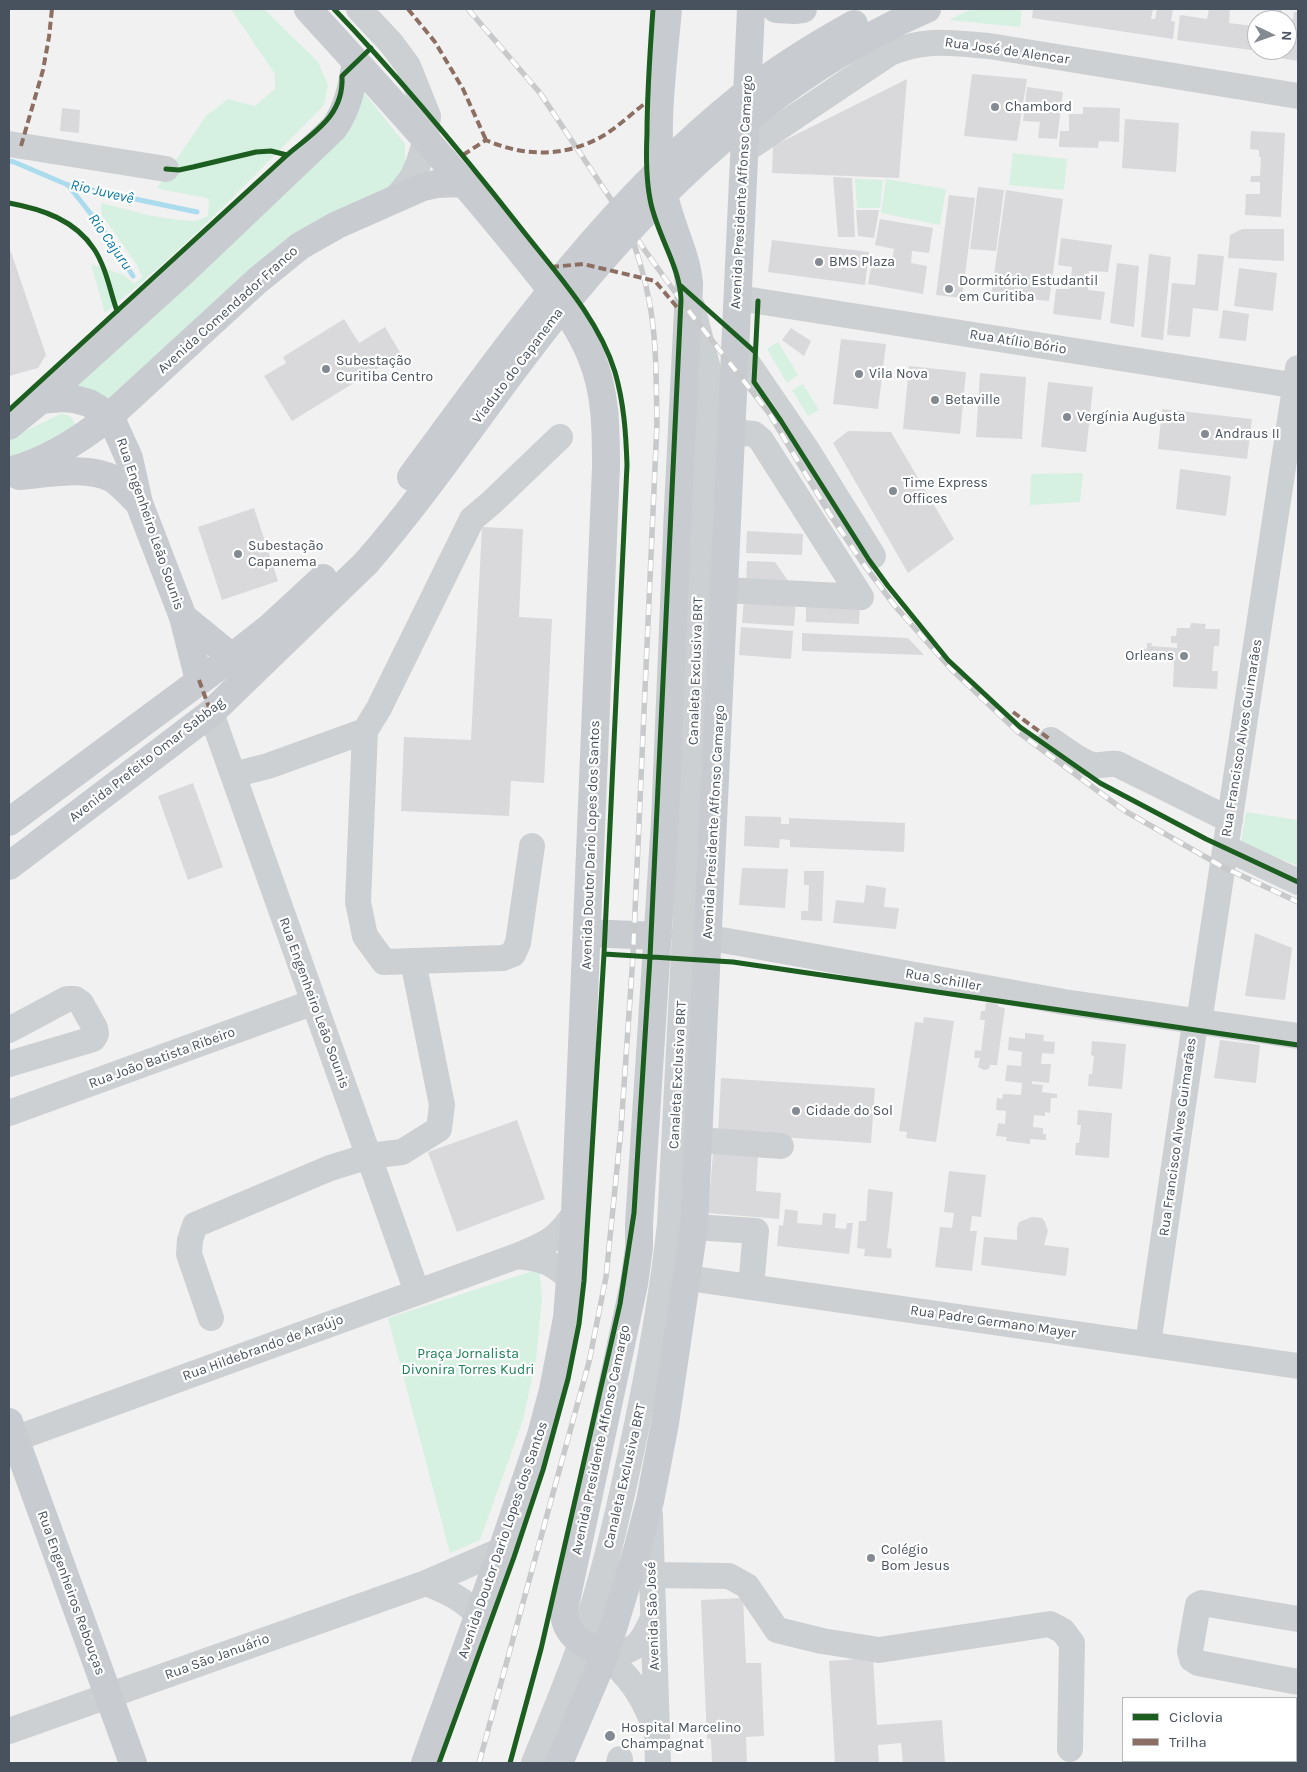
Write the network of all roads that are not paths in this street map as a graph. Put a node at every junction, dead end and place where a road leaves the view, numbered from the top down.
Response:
1 (308, 9) edge
2 (359, 9) edge
3 (668, 9) edge
4 (751, 9) edge
5 (776, 9) edge
6 (803, 9) edge
7 (882, 9) edge
8 (927, 9) edge
9 (356, 62) junction
10 (1298, 96) edge
11 (426, 139) junction
12 (9, 144) edge
13 (744, 151) junction
14 (166, 169) dead end
15 (465, 183) junction
16 (396, 197) junction
17 (688, 293) junction
18 (737, 321) junction
19 (708, 369) junction
20 (1297, 380) edge
21 (40, 400) junction
22 (110, 416) junction
23 (9, 426) edge
24 (732, 432) junction
25 (560, 437) dead end
26 (9, 471) edge
27 (9, 477) edge
28 (140, 503) junction
29 (359, 556) junction
30 (873, 556) dead end
31 (724, 590) junction
32 (183, 617) junction
33 (232, 656) junction
34 (199, 680) junction
35 (212, 713) junction
36 (365, 731) junction
37 (1051, 740) dead end
38 (233, 775) junction
39 (9, 819) edge
40 (1230, 820) junction
41 (532, 846) dead end
42 (1226, 848) junction
43 (9, 866) edge
44 (1298, 882) edge
45 (587, 933) junction
46 (658, 936) junction
47 (696, 938) junction
48 (412, 961) junction
49 (314, 1002) junction
50 (1199, 1022) junction
51 (9, 1030) edge
52 (1298, 1036) edge
53 (9, 1064) edge
54 (9, 1113) edge
55 (698, 1140) junction
56 (781, 1146) dead end
57 (369, 1156) junction
58 (576, 1213) junction
59 (694, 1227) junction
60 (517, 1256) junction
61 (688, 1278) junction
62 (571, 1279) junction
63 (752, 1287) junction
64 (417, 1292) junction
65 (211, 1318) dead end
66 (1148, 1344) junction
67 (1298, 1366) edge
68 (11, 1434) edge
69 (650, 1501) junction
70 (502, 1550) junction
71 (652, 1575) junction
72 (426, 1583) junction
73 (478, 1616) junction
74 (653, 1618) junction
75 (1298, 1619) edge
76 (581, 1642) junction
77 (605, 1655) junction
78 (1298, 1682) edge
79 (108, 1696) junction
80 (656, 1730) junction
81 (9, 1731) edge
82 (1070, 1749) dead end
83 (133, 1763) edge
84 (425, 1763) edge
85 (534, 1763) edge
86 (559, 1763) edge
87 (658, 1763) edge

1 - 9 main road, Avenida Doutor Dario Lopes dos Santos
2 - 11 street
3 - 17 main road, Avenida Presidente Affonso Camargo
4 - 13 main road, Avenida Presidente Affonso Camargo
5 - 6 main road
7 - 29 main road, Viaduto do Capanema, bridge
8 - 29 main road, Viaduto do Capanema, bridge
9 - 11 main road, Avenida Doutor Dario Lopes dos Santos
9 - 21 main road
10 - 13 street, Rua José de Alencar
11 - 15 main road, Avenida Doutor Dario Lopes dos Santos
11 - 16 street
12 - 14 street
13 - 18 main road, Avenida Presidente Affonso Camargo
15 - 16 main road, Avenida Comendador Franco
15 - 45 main road, Avenida Doutor Dario Lopes dos Santos
16 - 22 main road, Avenida Comendador Franco
17 - 19 street, Canaleta Exclusiva BRT
17 - 46 main road, Avenida Presidente Affonso Camargo
18 - 19 street, Canaleta Exclusiva BRT
18 - 20 street, Rua Atílio Bório
18 - 24 main road, Avenida Presidente Affonso Camargo
18 - 30 street
19 - 47 street, Canaleta Exclusiva BRT
20 - 40 street, Rua Francisco Alves Guimarães
21 - 22 main road
21 - 23 main road
22 - 26 main road, Avenida Comendador Franco
22 - 28 main road, Rua Engenheiro Leão Sounis
24 - 31 main road, Avenida Presidente Affonso Camargo
24 - 31 street
25 - 36 street
27 - 28 main road
28 - 32 main road, Rua Engenheiro Leão Sounis
29 - 33 main road
29 - 35 main road, Avenida Prefeito Omar Sabbag
31 - 47 main road, Avenida Presidente Affonso Camargo
32 - 33 main road, Rua Engenheiro Leão Sounis
32 - 34 main road, Rua Engenheiro Leão Sounis
33 - 34 main road
34 - 39 main road
35 - 38 street, Rua Engenheiro Leão Sounis
35 - 43 main road, Avenida Prefeito Omar Sabbag
36 - 38 street
36 - 48 street
37 - 40 street
38 - 49 street, Rua Engenheiro Leão Sounis
40 - 42 street, Rua Francisco Alves Guimarães
41 - 48 street
42 - 44 street
42 - 50 street, Rua Francisco Alves Guimarães
45 - 46 main road, Rua Schiller
45 - 58 main road, Avenida Doutor Dario Lopes dos Santos
46 - 47 street, Rua Schiller
46 - 76 main road, Avenida Presidente Affonso Camargo
47 - 50 street, Rua Schiller
47 - 55 main road, Avenida Presidente Affonso Camargo
47 - 76 street, Canaleta Exclusiva BRT
48 - 57 street
49 - 54 street, Rua João Batista Ribeiro
49 - 57 street, Rua Engenheiro Leão Sounis
50 - 52 street, Rua Schiller
50 - 66 street, Rua Francisco Alves Guimarães
51 - 53 street
55 - 56 street
55 - 59 main road, Avenida Presidente Affonso Camargo
57 - 64 street, Rua Engenheiro Leão Sounis
57 - 65 street
58 - 60 street, Rua Hildebrando de Araújo
58 - 62 main road, Avenida Doutor Dario Lopes dos Santos
59 - 61 main road, Avenida Presidente Affonso Camargo
59 - 63 street
60 - 62 street, Rua Hildebrando de Araújo
60 - 64 street, Rua Hildebrando de Araújo
61 - 63 street, Rua Padre Germano Mayer
61 - 69 main road, Avenida Presidente Affonso Camargo
62 - 70 main road, Avenida Doutor Dario Lopes dos Santos
63 - 66 street, Rua Padre Germano Mayer
64 - 68 street, Rua Hildebrando de Araújo
66 - 67 street, Rua Padre Germano Mayer
68 - 79 main road, Rua Engenheiros Rebouças
69 - 71 street, Avenida São José
69 - 77 main road, Avenida Presidente Affonso Camargo
70 - 72 street, Rua São Januário
70 - 73 main road, Avenida Doutor Dario Lopes dos Santos
71 - 74 street, Avenida São José
71 - 82 street
72 - 73 street
72 - 79 street, Rua São Januário
73 - 84 main road, Avenida Doutor Dario Lopes dos Santos
74 - 77 street
74 - 80 street, Avenida São José
75 - 78 street
76 - 77 main road, Avenida Presidente Affonso Camargo
76 - 85 street, Canaleta Exclusiva BRT
77 - 80 street, Avenida São José
77 - 86 main road, Avenida Presidente Affonso Camargo
79 - 81 street, Rua São Januário
79 - 83 main road, Rua Engenheiros Rebouças
80 - 87 street, Avenida São José

